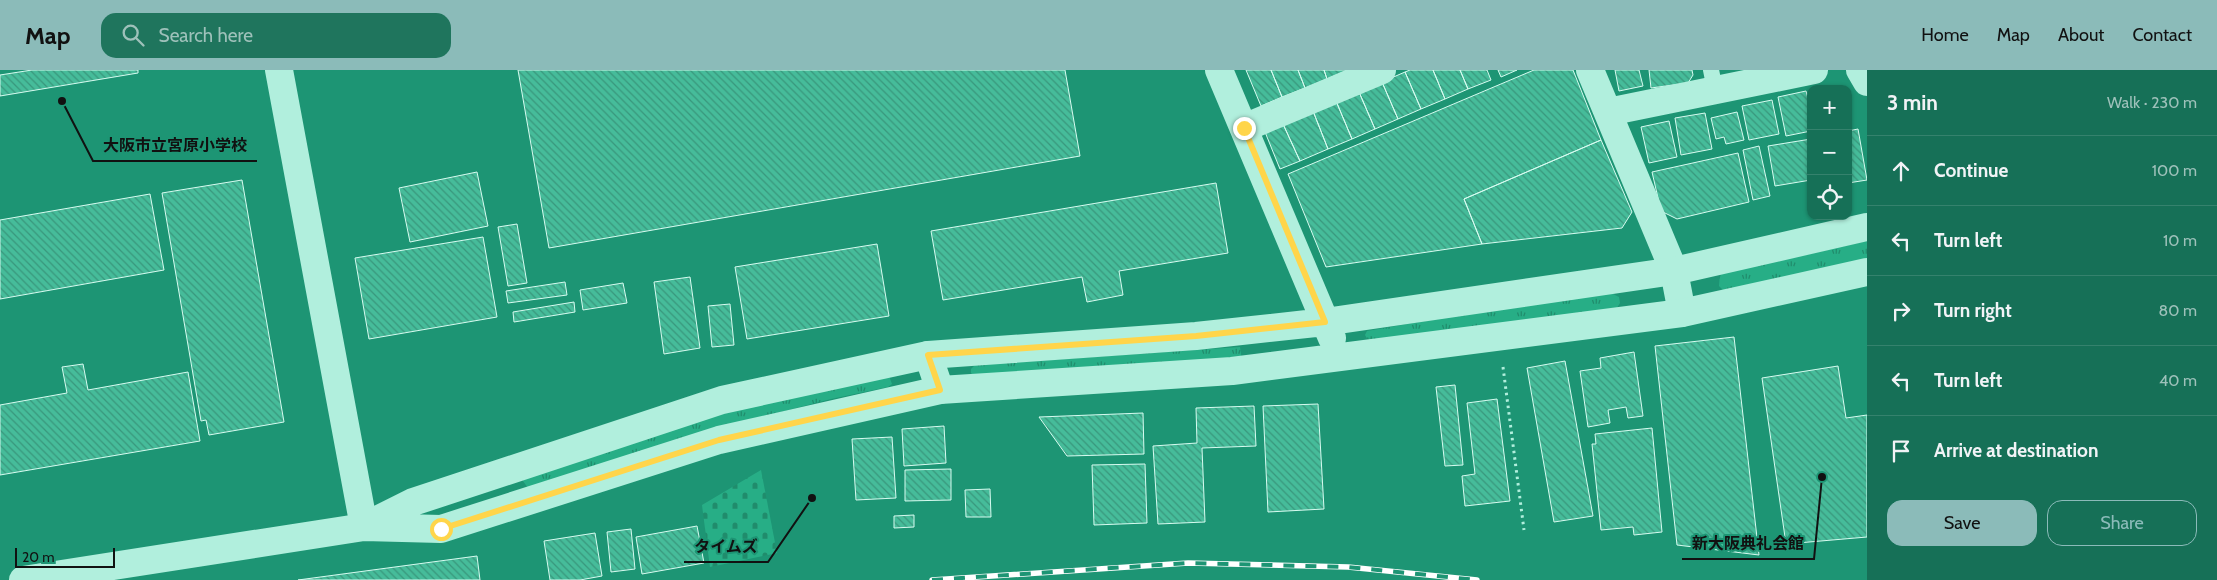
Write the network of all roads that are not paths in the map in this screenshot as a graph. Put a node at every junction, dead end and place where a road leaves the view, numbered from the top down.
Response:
1 (279, 70) edge
2 (1219, 70) edge
3 (1382, 70) edge
4 (1590, 70) edge
5 (1814, 70) edge
6 (1860, 70) edge
7 (1713, 80) edge
8 (1867, 82) edge
9 (1608, 112) junction
10 (1244, 128) junction
11 (1867, 227) edge
12 (1674, 271) junction
13 (1867, 272) edge
14 (1682, 313) junction
15 (1325, 322) junction
16 (928, 355) junction
17 (1340, 357) junction
18 (940, 390) junction
19 (364, 527) junction
20 (22, 580) edge

1 - 19 street
2 - 10 street
3 - 10 street
4 - 9 street
5 - 7 street
6 - 8 street
7 - 9 street
9 - 12 street
10 - 15 street
11 - 12 street
12 - 14 street
12 - 15 street
13 - 14 street
14 - 17 street
15 - 16 street
15 - 17 street
16 - 18 street
16 - 19 street
17 - 18 street
18 - 19 street
19 - 20 street

